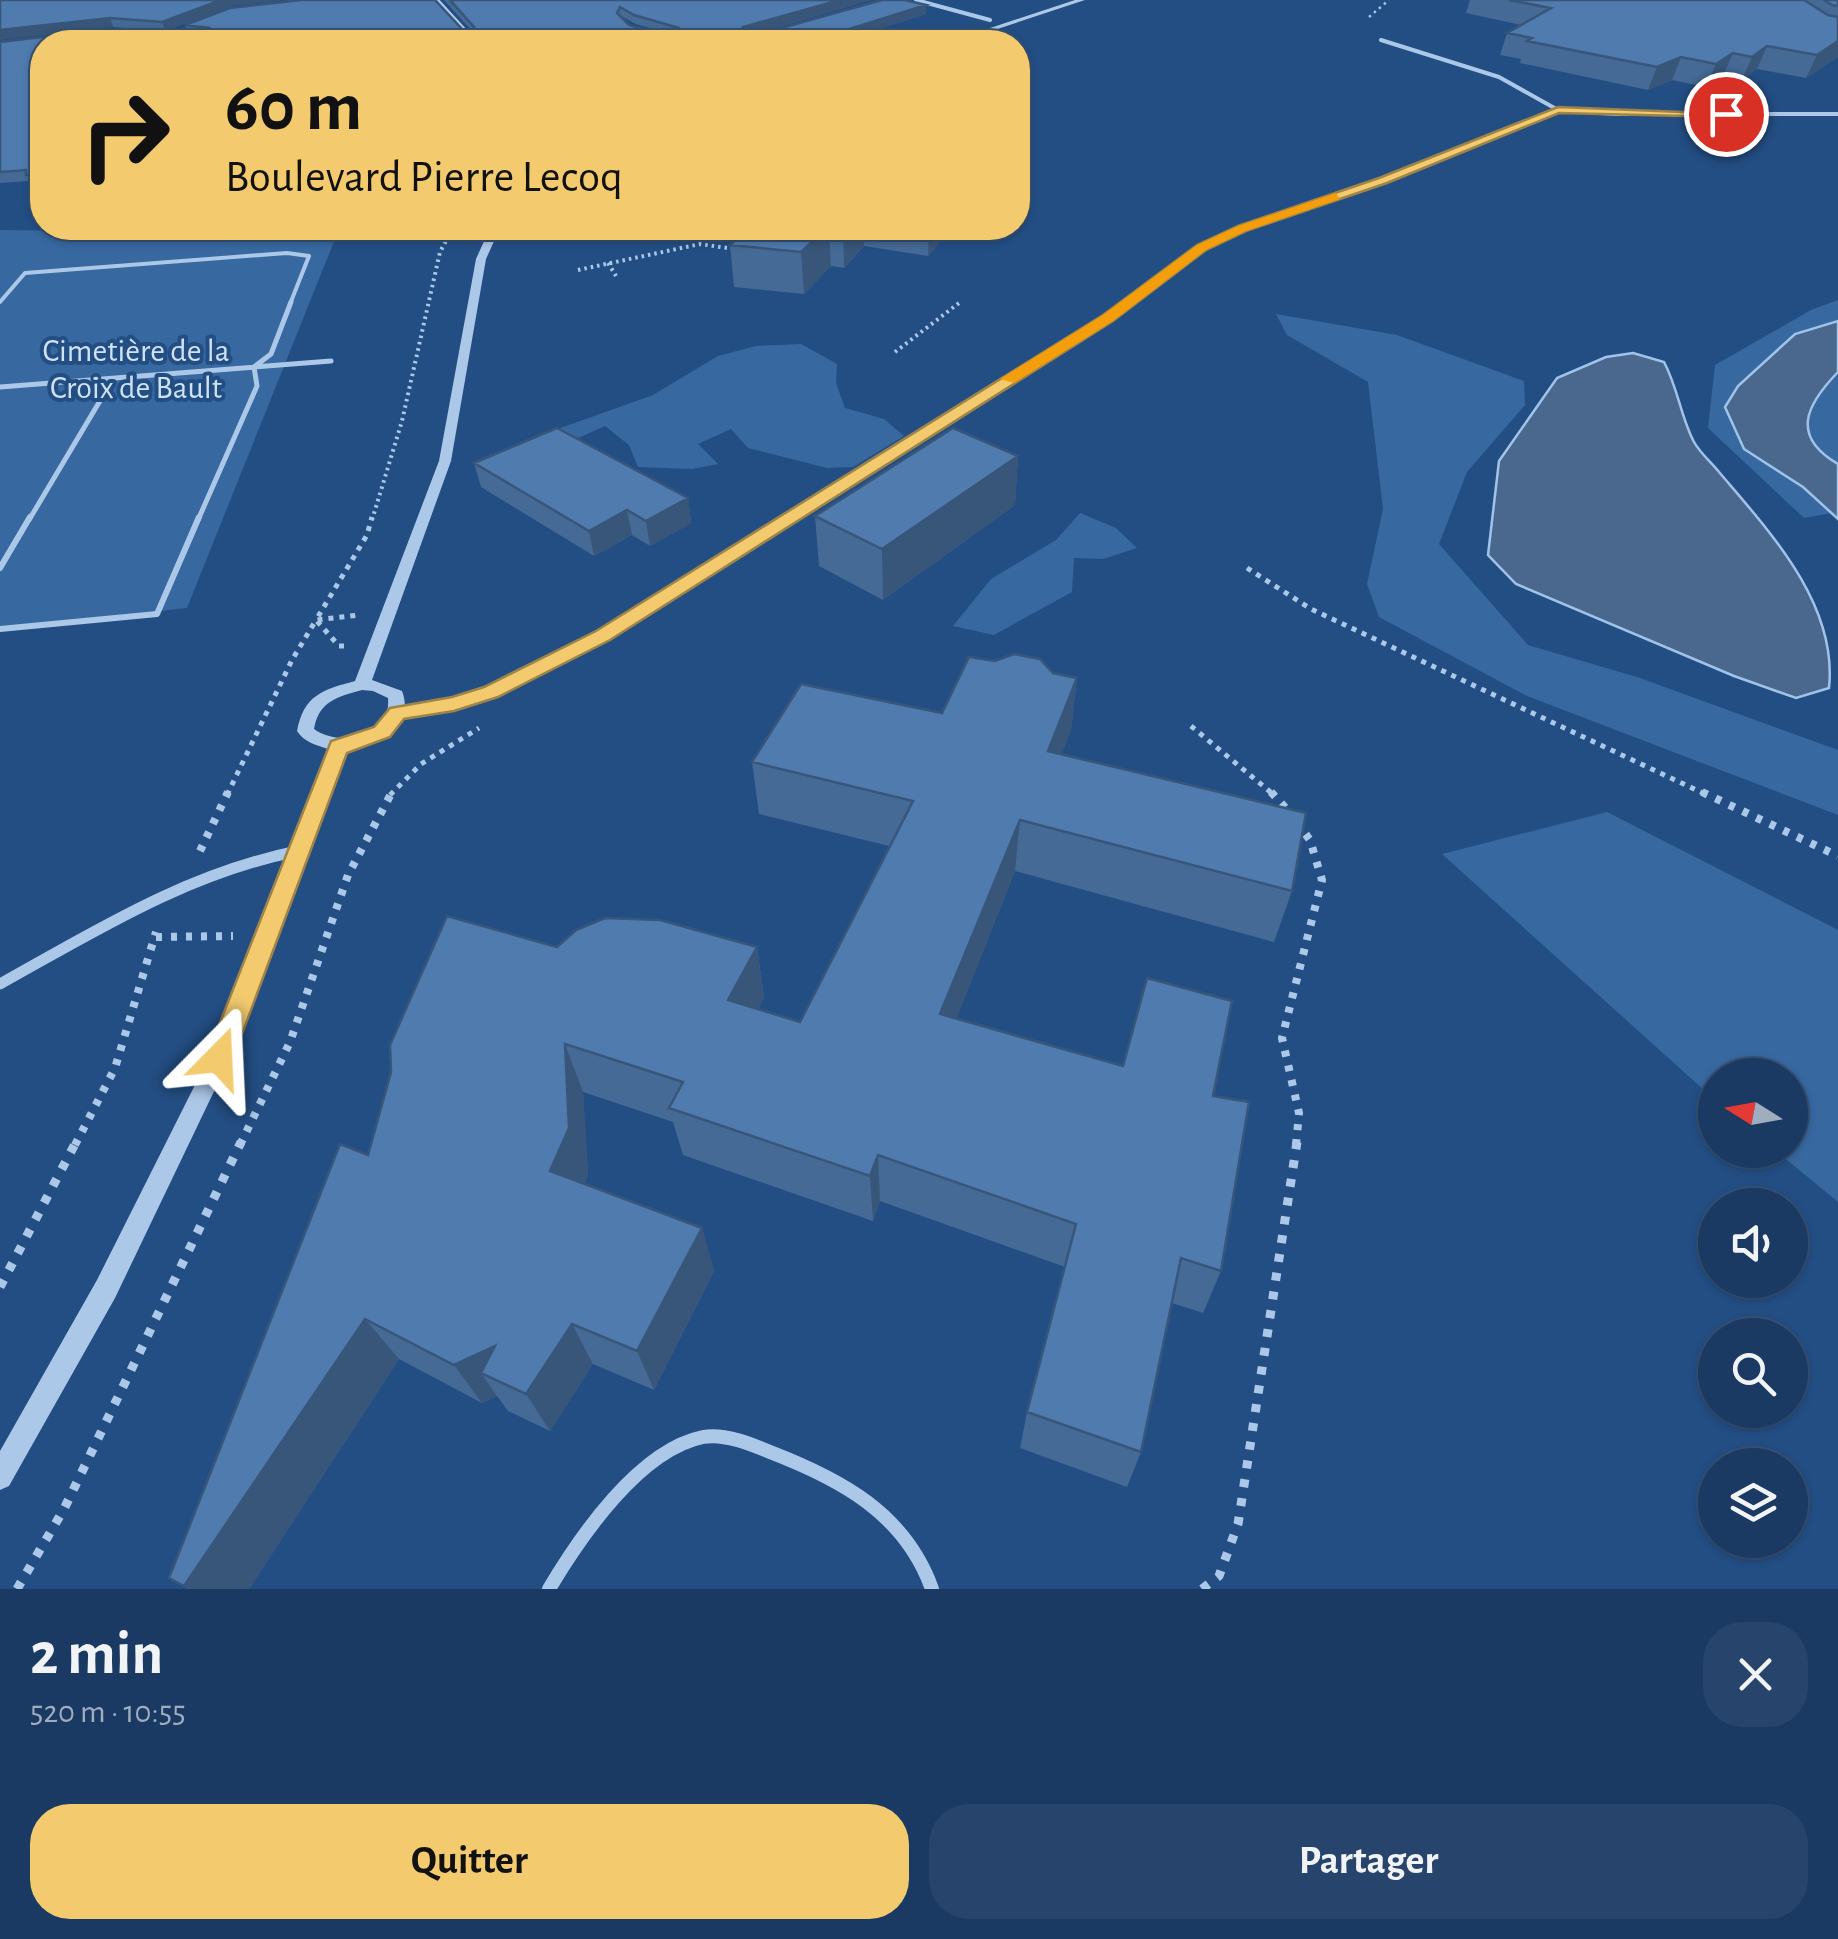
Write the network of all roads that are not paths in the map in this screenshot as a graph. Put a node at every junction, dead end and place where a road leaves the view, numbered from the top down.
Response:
1 (438, 0) edge
2 (916, 0) edge
3 (1050, 0) edge
4 (1082, 0) edge
5 (990, 24) junction
6 (199, 25) edge
7 (186, 30) edge
8 (465, 30) edge
9 (977, 30) edge
10 (1381, 40) dead end
11 (1558, 110) junction
12 (1838, 114) edge
13 (490, 240) edge
14 (0, 302) edge
15 (331, 361) dead end
16 (254, 367) junction
17 (113, 378) junction
18 (0, 387) edge
19 (0, 568) edge
20 (0, 628) edge
21 (362, 685) junction
22 (398, 713) junction
23 (338, 746) junction
24 (298, 851) junction
25 (0, 984) edge
26 (0, 1477) edge
27 (549, 1589) edge
28 (932, 1589) edge

1 - 8 street
2 - 5 street
3 - 5 street
4 - 5 street
5 - 9 street
6 - 7 street
10 - 11 street
11 - 12 street
11 - 22 street
13 - 21 street
14 - 16 lane
15 - 16 lane
16 - 17 lane
16 - 20 lane
17 - 18 lane
17 - 19 lane
21 - 22 street
21 - 23 street
22 - 23 street
23 - 24 street
24 - 25 street
24 - 26 street
27 - 28 street

